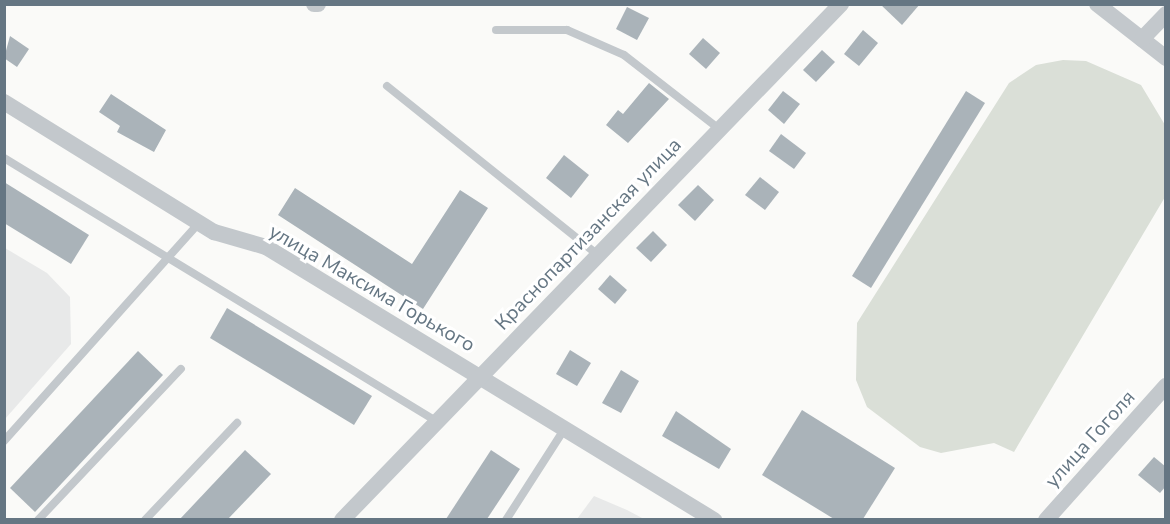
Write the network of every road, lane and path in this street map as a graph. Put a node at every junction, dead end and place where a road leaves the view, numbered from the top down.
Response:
1 (841, 4) edge
2 (1097, 4) edge
3 (1166, 14) edge
4 (496, 30) dead end
5 (1142, 39) junction
6 (1166, 58) edge
7 (387, 86) dead end
8 (4, 102) edge
9 (719, 129) junction
10 (4, 158) edge
11 (199, 223) junction
12 (597, 254) junction
13 (171, 257) junction
14 (182, 369) dead end
15 (480, 375) junction
16 (1166, 386) edge
17 (436, 421) junction
18 (237, 423) dead end
19 (565, 428) junction
20 (4, 441) edge
21 (38, 519) edge
22 (145, 519) edge
23 (342, 519) edge
24 (506, 519) edge
25 (714, 519) edge
26 (1046, 519) edge

1 - 9 street, Краснопартизанская улица
2 - 5 street
3 - 5 street
4 - 9 lane
5 - 6 street
7 - 12 lane
8 - 11 street, улица Максима Горького
9 - 12 street, Краснопартизанская улица
10 - 13 lane
11 - 13 lane
11 - 15 street, улица Максима Горького
12 - 15 street, Краснопартизанская улица
13 - 17 lane
13 - 20 lane
14 - 21 lane
15 - 17 street, Краснопартизанская улица
15 - 19 street, улица Максима Горького
16 - 26 street, улица Гоголя
17 - 23 street, Краснопартизанская улица
18 - 22 lane
19 - 24 lane
19 - 25 street, улица Максима Горького

